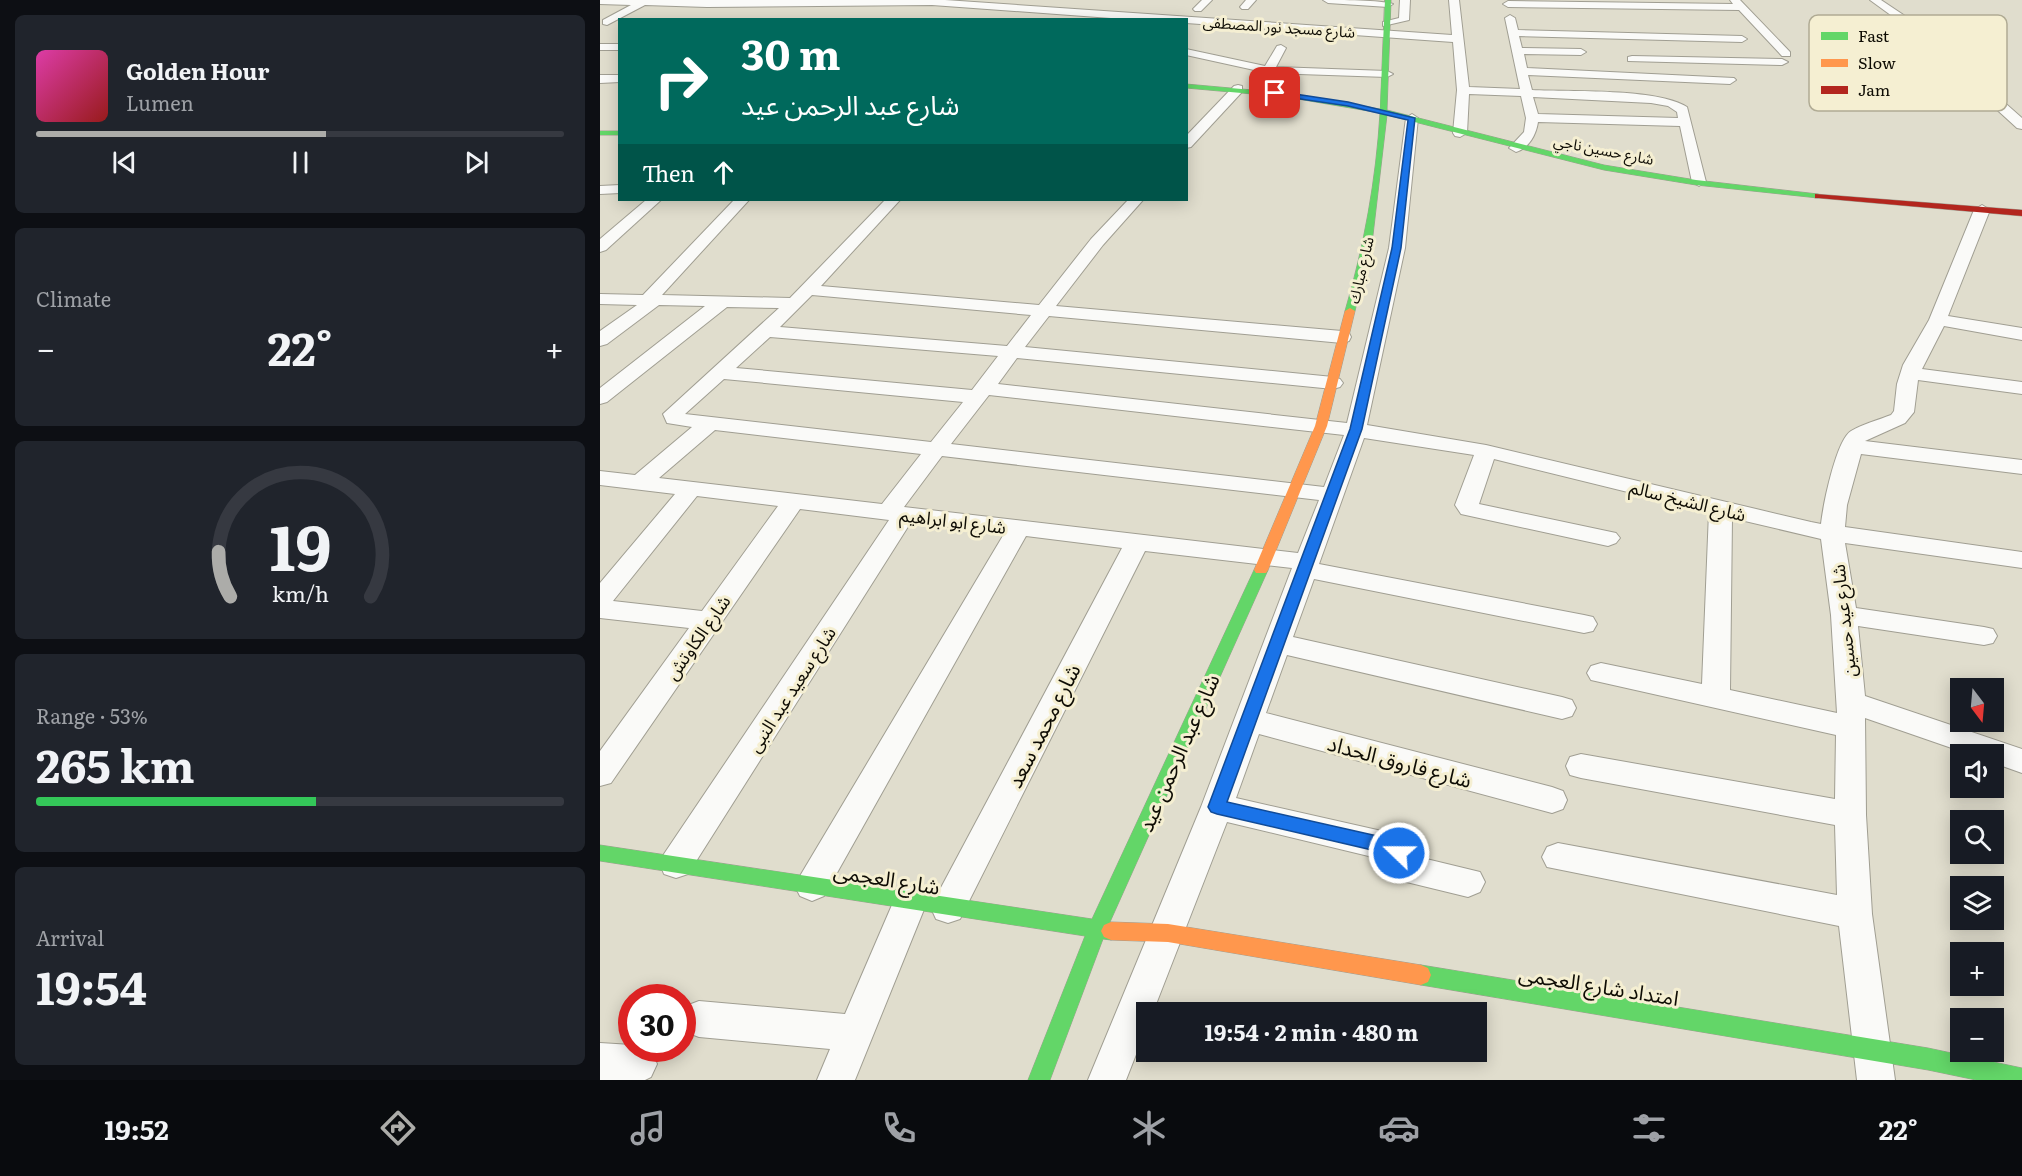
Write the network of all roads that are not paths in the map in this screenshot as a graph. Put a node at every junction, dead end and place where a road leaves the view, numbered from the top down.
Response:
1 (1026, 0) edge
2 (1074, 0) edge
3 (1405, 0) edge
4 (1454, 0) edge
5 (1875, 0) edge
6 (600, 1) edge
7 (627, 1) edge
8 (792, 1) edge
9 (849, 1) edge
10 (901, 1) edge
11 (666, 2) edge
12 (710, 2) edge
13 (752, 2) edge
14 (816, 2) junction
15 (932, 2) junction
16 (949, 2) edge
17 (1388, 2) edge
18 (1507, 2) edge
19 (642, 3) junction
20 (766, 3) junction
21 (1678, 4) edge
22 (1738, 4) edge
23 (1208, 5) edge
24 (1573, 5) junction
25 (974, 6) edge
26 (1112, 7) dead end
27 (1331, 7) edge
28 (1017, 8) junction
29 (1063, 11) junction
30 (799, 12) dead end
31 (882, 12) dead end
32 (1257, 12) dead end
33 (835, 13) dead end
34 (1102, 13) junction
35 (737, 15) dead end
36 (1896, 15) edge
37 (1187, 16) edge
38 (1009, 18) edge
39 (1578, 19) dead end
40 (1228, 21) junction
41 (603, 22) edge
42 (1322, 29) junction
43 (1387, 29) junction
44 (1690, 29) junction
45 (1513, 33) junction
46 (1636, 36) junction
47 (1457, 39) junction
48 (1742, 39) dead end
49 (600, 47) edge
50 (618, 47) edge
51 (1281, 48) dead end
52 (1196, 51) edge
53 (1518, 51) junction
54 (1581, 52) dead end
55 (1632, 59) dead end
56 (1646, 59) junction
57 (1713, 60) junction
58 (1764, 61) junction
59 (1268, 70) junction
60 (1523, 71) junction
61 (1387, 74) junction
62 (1780, 76) dead end
63 (618, 78) edge
64 (600, 79) edge
65 (1730, 80) dead end
66 (1188, 86) edge
67 (1238, 89) junction
68 (1463, 90) junction
69 (1527, 93) junction
70 (2006, 111) edge
71 (1385, 112) junction
72 (1412, 118) junction
73 (1532, 118) junction
74 (1685, 122) junction
75 (2022, 125) edge
76 (600, 133) edge
77 (618, 133) edge
78 (1460, 133) junction
79 (1188, 142) edge
80 (1516, 148) junction
81 (1699, 182) junction
82 (618, 189) edge
83 (600, 190) edge
84 (653, 201) edge
85 (741, 201) edge
86 (892, 201) edge
87 (1135, 201) edge
88 (1982, 210) junction
89 (2022, 213) edge
90 (1369, 233) junction
91 (1399, 235) junction
92 (600, 248) edge
93 (810, 290) junction
94 (600, 299) edge
95 (651, 300) junction
96 (723, 301) junction
97 (796, 303) junction
98 (1046, 309) junction
99 (1938, 320) junction
100 (766, 331) junction
101 (2022, 334) edge
102 (1342, 338) junction
103 (600, 340) edge
104 (1013, 352) junction
105 (722, 373) junction
106 (1911, 373) junction
107 (1333, 383) junction
108 (2022, 388) edge
109 (981, 392) junction
110 (600, 399) edge
111 (709, 423) junction
112 (1321, 426) junction
113 (1356, 429) junction
114 (1852, 446) junction
115 (936, 450) junction
116 (1486, 451) junction
117 (2021, 470) edge
118 (601, 479) edge
119 (640, 483) junction
120 (691, 489) junction
121 (1297, 490) junction
122 (1333, 495) junction
123 (794, 501) junction
124 (1721, 508) junction
125 (896, 513) junction
126 (1019, 528) junction
127 (1832, 534) junction
128 (1608, 538) dead end
129 (1137, 542) junction
130 (1267, 558) junction
131 (2022, 560) edge
132 (1305, 566) junction
133 (600, 600) edge
134 (600, 609) edge
135 (1844, 615) junction
136 (708, 621) junction
137 (1584, 624) dead end
138 (1984, 636) dead end
139 (1277, 644) junction
140 (1601, 673) dead end
141 (1716, 698) junction
142 (1562, 708) dead end
143 (1851, 715) junction
144 (1249, 720) junction
145 (2021, 762) edge
146 (1581, 766) dead end
147 (600, 774) edge
148 (1552, 800) dead end
149 (1217, 807) junction
150 (1850, 815) junction
151 (601, 855) edge
152 (1558, 857) dead end
153 (676, 864) junction
154 (1468, 882) dead end
155 (812, 886) junction
156 (910, 902) junction
157 (948, 908) junction
158 (1855, 914) junction
159 (1097, 930) junction
160 (1168, 933) junction
161 (699, 1019) dead end
162 (855, 1033) junction
163 (1871, 1050) junction
164 (600, 1062) edge
165 (638, 1064) dead end
166 (2022, 1079) edge
167 (836, 1080) edge
168 (1039, 1080) edge
169 (1107, 1080) edge
170 (1876, 1080) edge

1 - 28 street
2 - 29 street
3 - 43 street
4 - 47 street
5 - 36 street
6 - 7 street, شارع مسجد نور المصطفى
7 - 19 street, شارع مسجد نور المصطفى
8 - 14 street, شارع مسجد نور المصطفى
8 - 20 street, شارع مسجد نور المصطفى
9 - 10 street, شارع مسجد نور المصطفى
9 - 14 street, شارع مسجد نور المصطفى
9 - 33 street
10 - 15 street, شارع مسجد نور المصطفى
11 - 12 street, شارع مسجد نور المصطفى
11 - 19 street, شارع مسجد نور المصطفى
12 - 13 street, شارع مسجد نور المصطفى
13 - 20 street, شارع مسجد نور المصطفى
14 - 30 street
15 - 16 street, شارع مسجد نور المصطفى
15 - 31 street
16 - 25 street, شارع مسجد نور المصطفى
17 - 27 street
17 - 43 street, شارع مبارك
18 - 24 street
18 - 45 street
19 - 41 street
20 - 35 street
21 - 22 street
21 - 24 street
21 - 44 street
22 - 58 street
23 - 37 street
24 - 39 street
25 - 28 street, شارع مسجد نور المصطفى
26 - 34 street
27 - 42 street
28 - 29 street, شارع مسجد نور المصطفى
28 - 38 street
29 - 34 street, شارع مسجد نور المصطفى
32 - 40 street
34 - 37 street, شارع مسجد نور المصطفى
37 - 40 street, شارع مسجد نور المصطفى
40 - 42 street, شارع مسجد نور المصطفى
42 - 43 street, شارع مسجد نور المصطفى
43 - 47 street, شارع مسجد نور المصطفى
43 - 61 street, شارع مبارك
44 - 46 street
44 - 48 street
44 - 57 street
45 - 46 street
45 - 53 street
46 - 56 street
47 - 68 street
49 - 50 street
51 - 59 street
52 - 59 street
53 - 54 street
53 - 60 street
55 - 56 street
56 - 57 street
57 - 58 street
58 - 62 street
59 - 61 street
60 - 65 street
60 - 69 street
61 - 71 street, شارع مبارك
63 - 64 street
66 - 67 street, شارع حسين ناجي
67 - 71 street, شارع حسين ناجي
67 - 79 street
68 - 69 street
68 - 78 street
69 - 73 street
69 - 74 street
70 - 75 street
71 - 72 street, شارع حسين ناجي
71 - 90 street, شارع مبارك
72 - 78 street, شارع حسين ناجي
72 - 91 street, شارع مبارك
73 - 74 street
73 - 80 street
74 - 81 street
76 - 77 street
78 - 80 street, شارع حسين ناجي
80 - 81 street, شارع حسين ناجي
81 - 88 street, شارع حسين ناجي
82 - 83 street
84 - 92 street
85 - 95 street
86 - 93 street
87 - 98 street, شارع سعيد عبد النبى
88 - 89 street, شارع حسين ناجي
88 - 99 street
90 - 91 street
90 - 102 street, شارع مبارك
91 - 113 street, شارع مبارك
93 - 97 street
93 - 98 street
94 - 95 street
95 - 96 street
95 - 103 street
96 - 97 street
96 - 110 street
97 - 100 street
98 - 102 street
98 - 104 street, شارع سعيد عبد النبى
99 - 101 street
99 - 106 street
100 - 104 street
100 - 105 street
102 - 107 street, شارع مبارك
104 - 107 street
104 - 109 street, شارع سعيد عبد النبى
105 - 109 street, شارع الشيخ سالم
105 - 111 street
106 - 108 street
106 - 114 street
107 - 112 street, شارع مبارك
109 - 112 street, شارع الشيخ سالم
109 - 115 street, شارع سعيد عبد النبى
111 - 115 street
111 - 119 street
112 - 113 street, شارع الشيخ سالم
112 - 121 street, شارع عبد الرحمن عيد
113 - 116 street, شارع الشيخ سالم
113 - 122 street
114 - 117 street
114 - 127 street, شارع عيد حسين
115 - 121 street
115 - 125 street, شارع سعيد عبد النبى
116 - 124 street, شارع الشيخ سالم
116 - 128 street
118 - 119 street, شارع ابو ابراهيم
119 - 120 street, شارع ابو ابراهيم
120 - 123 street, شارع ابو ابراهيم
120 - 133 street
121 - 122 street
121 - 130 street, شارع عبد الرحمن عيد
122 - 132 street
123 - 125 street, شارع ابو ابراهيم
123 - 136 street, شارع الكاوتش
124 - 127 street, شارع الشيخ سالم
124 - 141 street
125 - 126 street, شارع ابو ابراهيم
125 - 153 street, شارع سعيد عبد النبى
126 - 129 street, شارع ابو ابراهيم
126 - 155 street
127 - 131 street, شارع الشيخ سالم
127 - 135 street, شارع عيد حسين
129 - 130 street, شارع ابو ابراهيم
129 - 157 street, شارع محمد سعد
130 - 132 street, شارع ابو ابراهيم
130 - 159 street, شارع عبد الرحمن عيد
132 - 137 street, شارع ابو ابراهيم
132 - 139 street
134 - 136 street
135 - 138 street
135 - 143 street, شارع عيد حسين
136 - 147 street, شارع الكاوتش
139 - 142 street
139 - 144 street
140 - 141 street
141 - 143 street
143 - 145 street
143 - 150 street, شارع عيد حسين
144 - 148 street, شارع فاروق الحداد
144 - 149 street
146 - 150 street
149 - 154 street
149 - 160 street
150 - 158 street, شارع عيد حسين
151 - 153 street, شارع العجمى
152 - 158 street
153 - 155 street, شارع العجمى
155 - 156 street, شارع العجمى
156 - 157 street, شارع العجمى
156 - 162 street
157 - 159 street, شارع العجمى
158 - 163 street, شارع عيد حسين
159 - 160 street, شارع العجمى
159 - 168 street, شارع عبد الرحمن عيد
160 - 163 street, امتداد شارع العجمى
160 - 169 street
161 - 162 street
162 - 167 street
163 - 166 street, امتداد شارع العجمى
163 - 170 street, شارع عيد حسين
164 - 165 street

